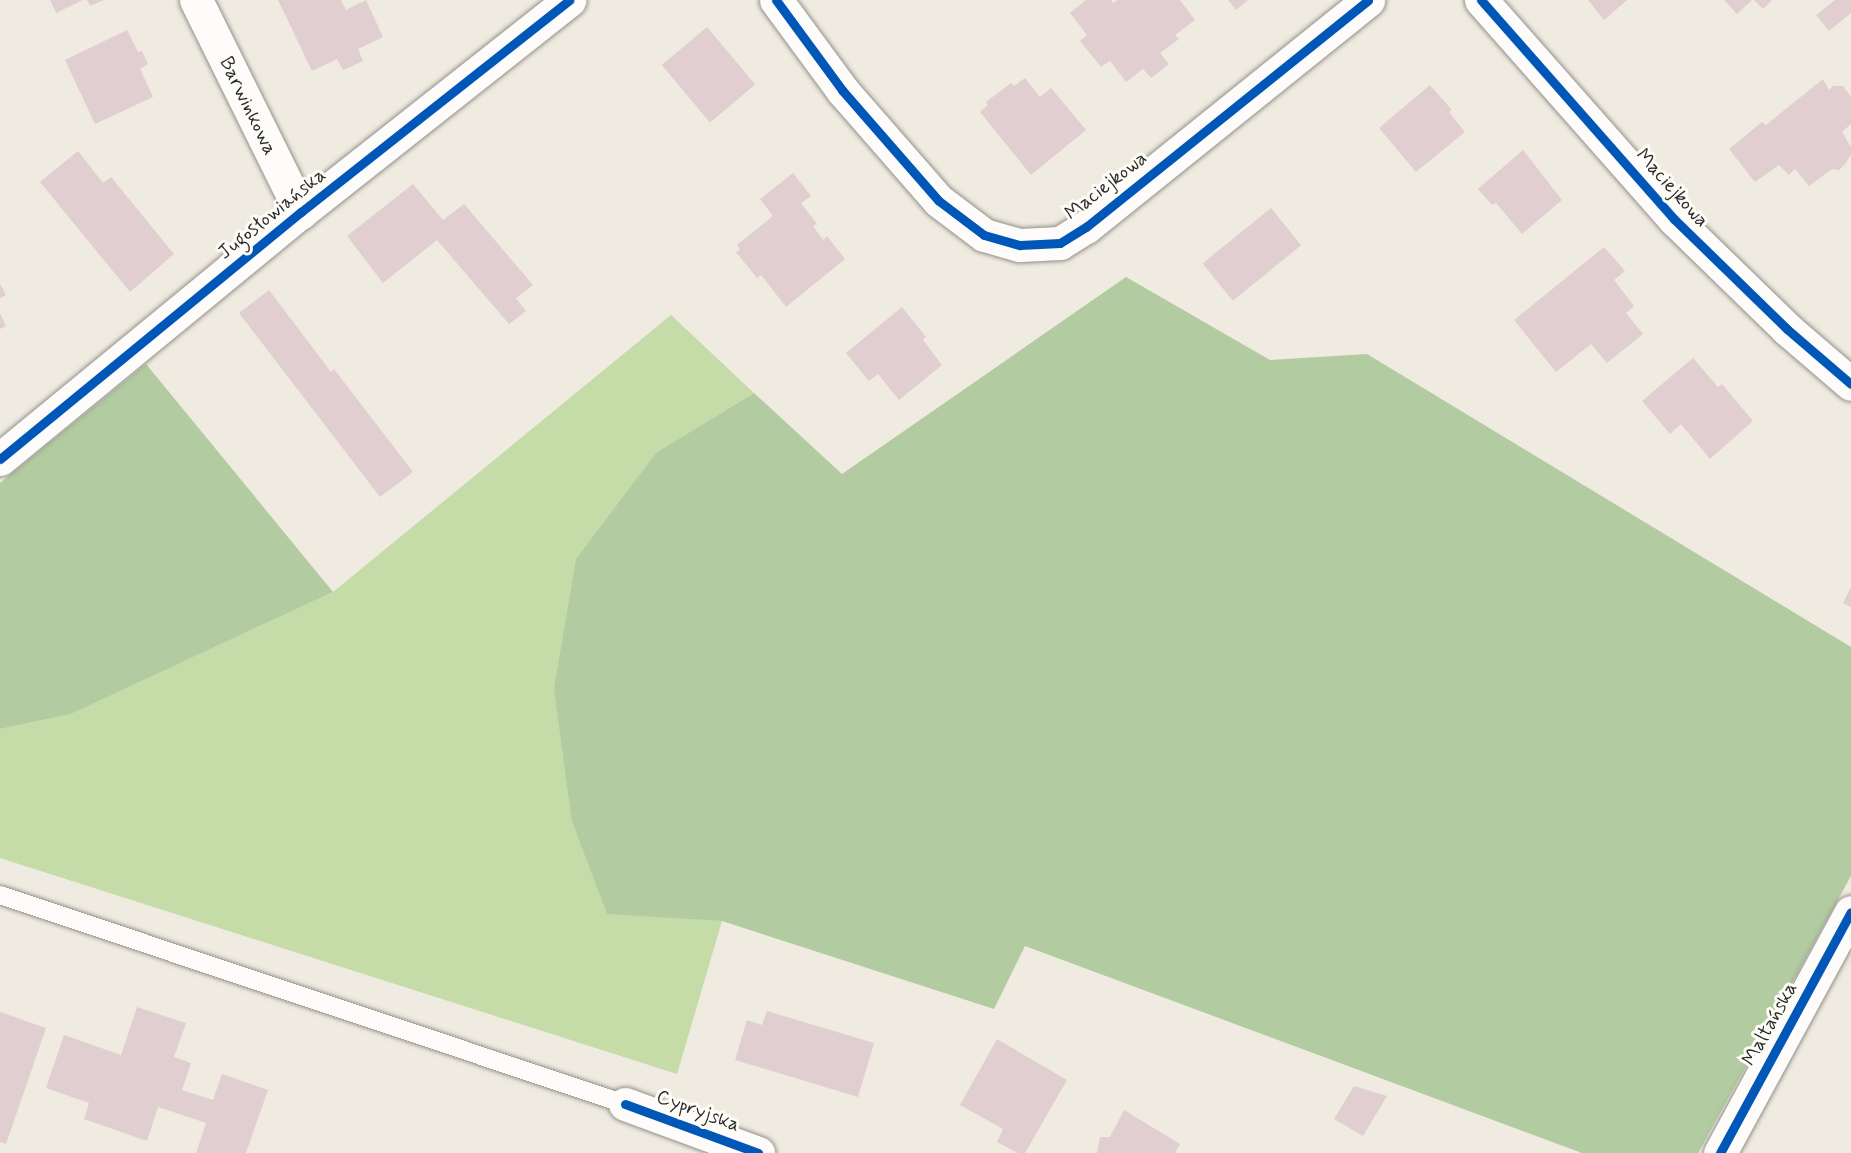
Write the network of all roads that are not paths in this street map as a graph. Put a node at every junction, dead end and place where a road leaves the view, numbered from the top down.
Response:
1 (196, 0) edge
2 (569, 0) edge
3 (776, 0) edge
4 (1368, 0) edge
5 (1481, 0) edge
6 (301, 212) junction
7 (1851, 384) edge
8 (0, 459) edge
9 (0, 895) edge
10 (1851, 912) edge
11 (625, 1104) joint
12 (758, 1153) edge
13 (1720, 1153) edge

1 - 6 street, Barwinkowa
2 - 6 street, Jugosłowiańska
3 - 4 street, Maciejkowa
5 - 7 street, Maciejkowa
6 - 8 street, Jugosłowiańska
9 - 11 lane
10 - 13 street, Maltańska
11 - 12 street, Cypryjska

